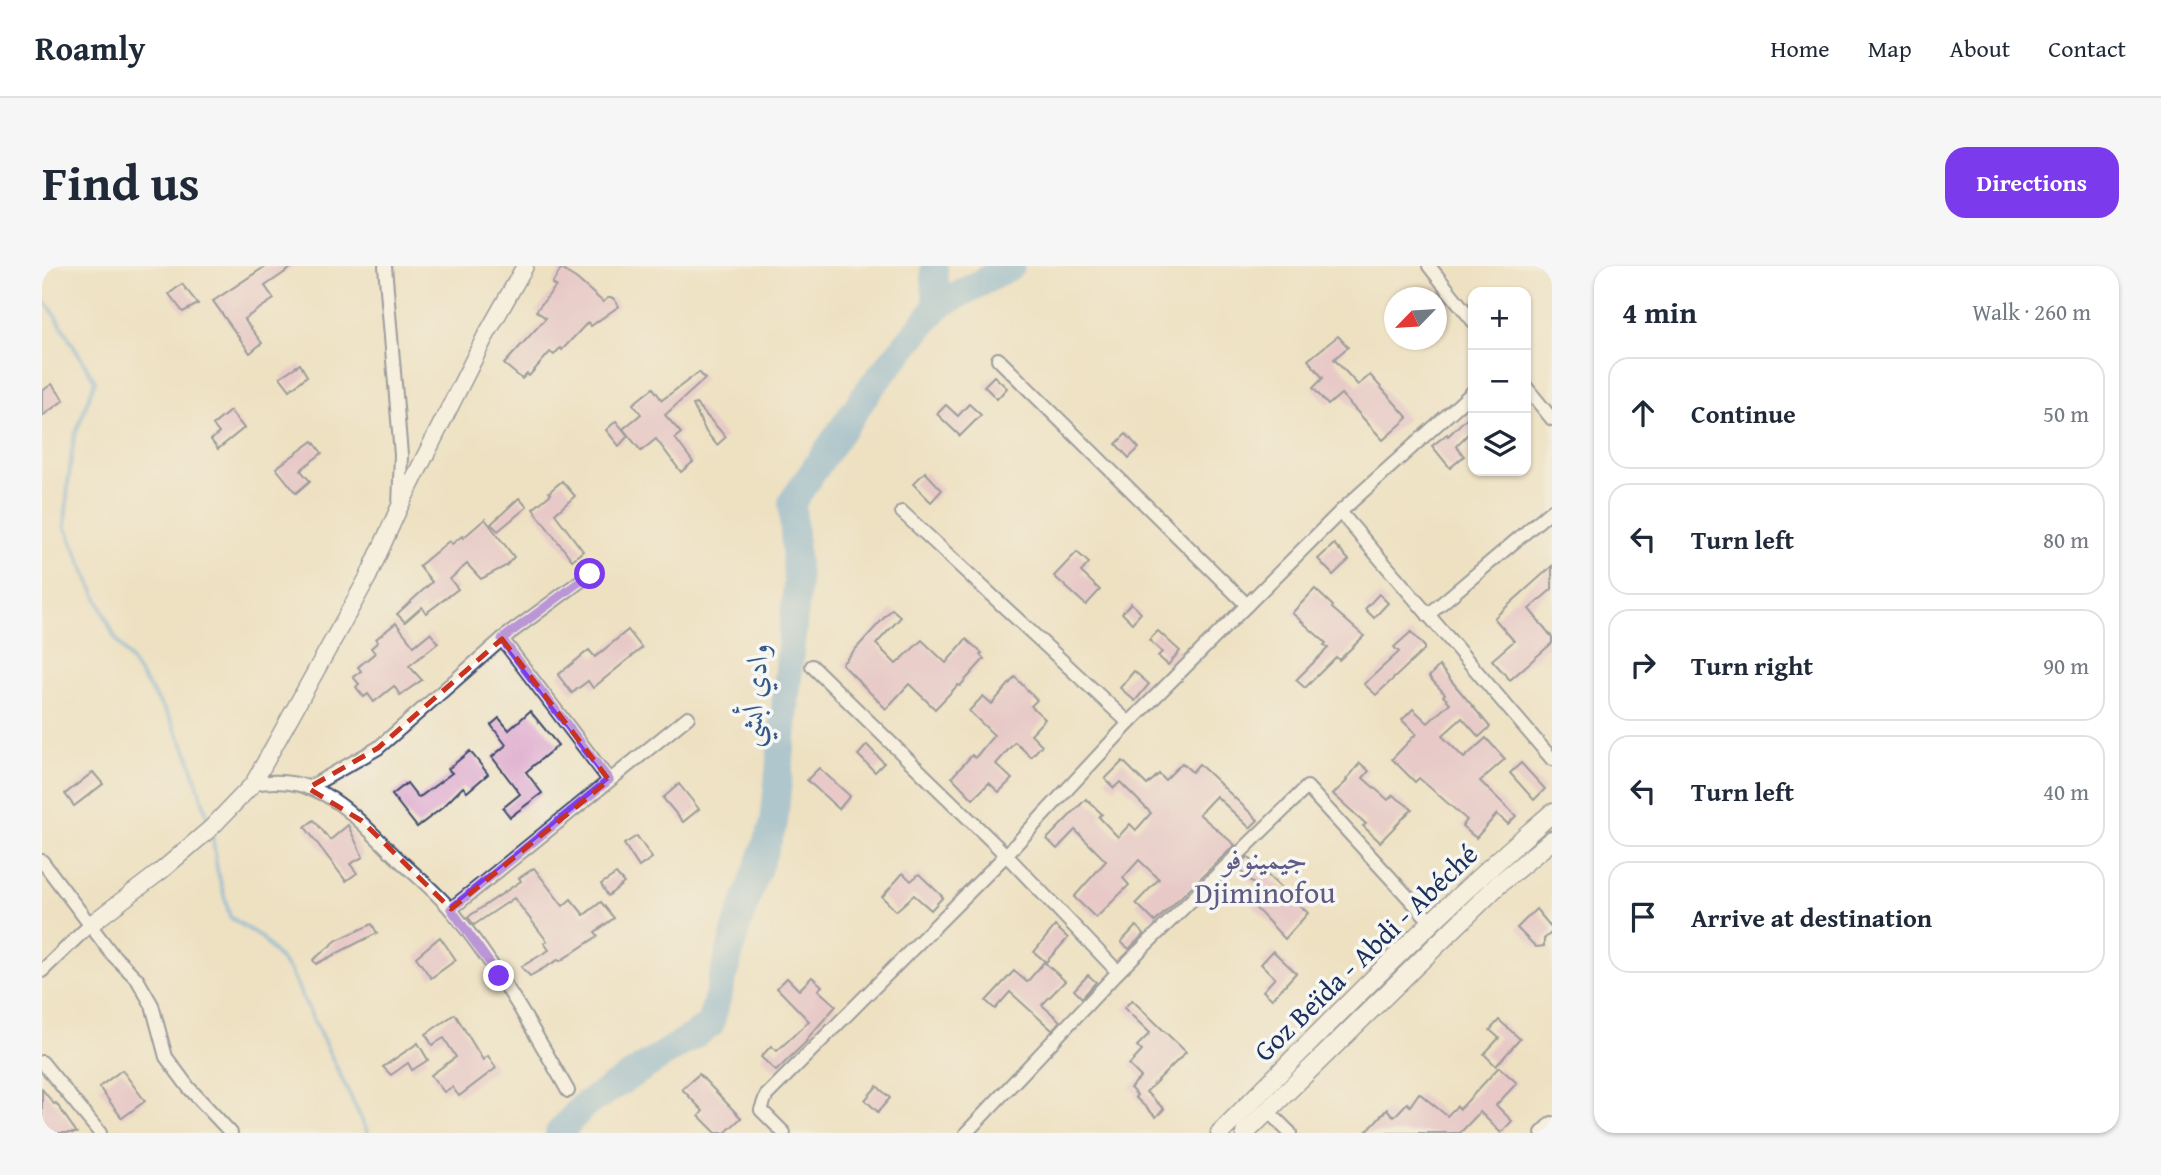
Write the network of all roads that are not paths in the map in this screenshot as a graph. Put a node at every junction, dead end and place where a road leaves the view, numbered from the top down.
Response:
1 (385, 266) edge
2 (525, 266) edge
3 (1429, 266) edge
4 (1468, 315) edge
5 (998, 359) dead end
6 (1531, 393) edge
7 (1468, 397) edge
8 (1552, 419) edge
9 (399, 508) junction
10 (1552, 510) edge
11 (902, 512) dead end
12 (1340, 512) junction
13 (590, 574) dead end
14 (1247, 605) junction
15 (1428, 615) junction
16 (502, 639) junction
17 (812, 666) dead end
18 (688, 718) dead end
19 (1129, 723) junction
20 (1552, 759) edge
21 (609, 780) junction
22 (253, 784) junction
23 (308, 788) junction
24 (1552, 813) edge
25 (1552, 840) edge
26 (1006, 855) junction
27 (42, 861) edge
28 (451, 909) junction
29 (1431, 922) junction
30 (91, 924) junction
31 (42, 971) edge
32 (1118, 972) junction
33 (1349, 1002) junction
34 (1364, 1015) junction
35 (42, 1062) edge
36 (568, 1091) dead end
37 (1267, 1110) junction
38 (1552, 1123) edge
39 (100, 1133) edge
40 (231, 1133) edge
41 (784, 1133) edge
42 (966, 1133) edge
43 (1220, 1133) edge
44 (1245, 1133) edge
45 (1290, 1133) edge
46 (1542, 1133) edge

1 - 9 street
2 - 9 street
3 - 4 street
5 - 14 street
6 - 8 street
7 - 12 street
9 - 22 street
10 - 15 street
11 - 19 street
12 - 14 street
12 - 15 street
13 - 16 street
14 - 19 street
15 - 20 street
16 - 21 street
16 - 23 street
17 - 26 street
18 - 21 street
19 - 26 street
21 - 28 street
22 - 23 street
22 - 30 street
23 - 28 street
24 - 29 main road, Goz Beïda - Abdi - Abéché
25 - 34 main road
26 - 32 street
26 - 41 street
27 - 30 street
28 - 36 street
29 - 32 street
29 - 33 main road, Goz Beïda - Abdi - Abéché
30 - 31 street
30 - 40 street
32 - 42 street
33 - 34 main road
33 - 43 main road, Goz Beïda - Abdi - Abéché
34 - 37 main road
35 - 39 street
37 - 44 main road
37 - 45 street
38 - 46 street

